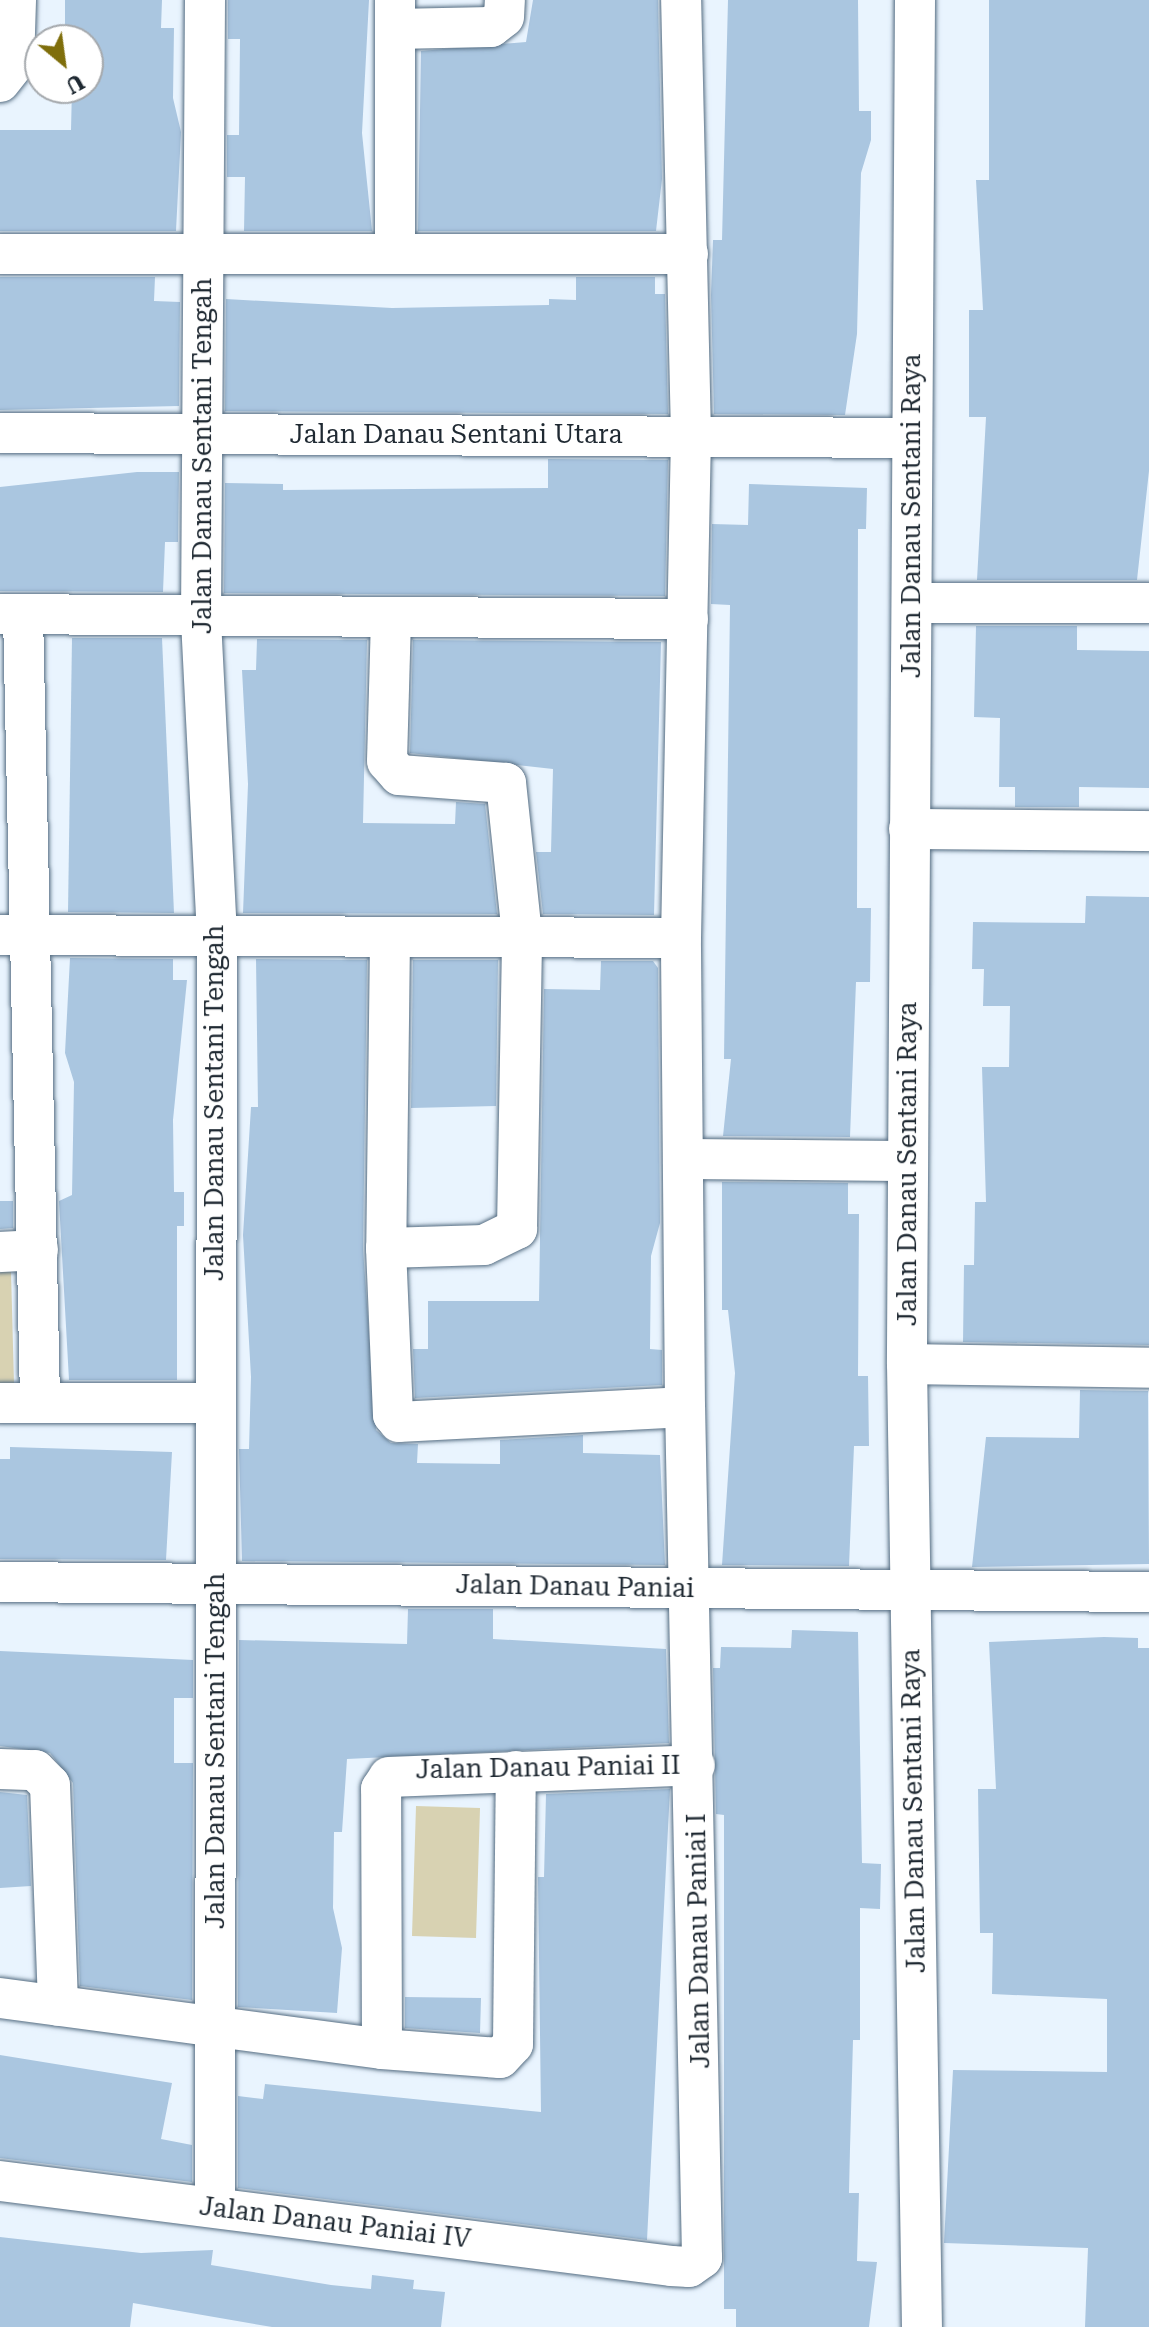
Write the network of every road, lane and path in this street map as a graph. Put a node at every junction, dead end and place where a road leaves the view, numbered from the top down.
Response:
1 (16, 0) edge
2 (205, 0) edge
3 (505, 0) edge
4 (681, 0) edge
5 (915, 0) edge
6 (395, 14) edge
7 (0, 82) edge
8 (395, 253) junction
9 (0, 254) edge
10 (203, 254) junction
11 (688, 254) junction
12 (0, 433) edge
13 (203, 435) junction
14 (691, 435) junction
15 (911, 438) junction
16 (912, 603) junction
17 (1149, 603) edge
18 (12, 614) edge
19 (688, 619) junction
20 (201, 620) junction
21 (391, 620) junction
22 (14, 788) edge
23 (909, 829) junction
24 (1149, 831) edge
25 (15, 935) edge
26 (217, 935) junction
27 (522, 935) junction
28 (681, 938) junction
29 (390, 939) junction
30 (17, 1101) edge
31 (683, 1159) junction
32 (907, 1161) junction
33 (386, 1248) junction
34 (19, 1251) edge
35 (907, 1364) junction
36 (1149, 1368) edge
37 (40, 1402) junction
38 (0, 1403) edge
39 (212, 1403) junction
40 (685, 1407) junction
41 (0, 1582) edge
42 (217, 1583) junction
43 (689, 1589) junction
44 (1149, 1592) edge
45 (910, 1594) junction
46 (695, 1765) junction
47 (0, 1769) edge
48 (516, 1771) junction
49 (0, 1998) edge
50 (58, 2006) junction
51 (216, 2027) junction
52 (382, 2049) junction
53 (0, 2181) edge
54 (215, 2207) junction
55 (671, 2266) joint
56 (922, 2327) edge

1 - 7 street
2 - 10 street, Jalan Danau Sentani Tengah
3 - 6 street
4 - 11 street, Jalan Danau Paniai I
5 - 15 street, Jalan Danau Sentani Raya
6 - 8 street
8 - 10 street
8 - 11 street
9 - 10 street
10 - 13 street, Jalan Danau Sentani Tengah
11 - 14 street, Jalan Danau Paniai I
12 - 13 street, Jalan Danau Sentani Utara
13 - 14 street, Jalan Danau Sentani Utara
13 - 20 street, Jalan Danau Sentani Tengah
14 - 15 street, Jalan Danau Sentani Utara
14 - 19 street, Jalan Danau Paniai I
15 - 16 street, Jalan Danau Sentani Raya
16 - 17 street
16 - 23 street, Jalan Danau Sentani Raya
18 - 20 street
18 - 22 street
19 - 21 street
19 - 28 street, Jalan Danau Paniai I
20 - 21 street
20 - 26 street, Jalan Danau Sentani Tengah
21 - 27 street
22 - 25 street
23 - 24 street
23 - 32 street, Jalan Danau Sentani Raya
25 - 26 street
25 - 30 street
26 - 29 street
26 - 39 street, Jalan Danau Sentani Tengah
27 - 28 street
27 - 29 street
27 - 33 street
28 - 31 street, Jalan Danau Paniai I
29 - 33 street
30 - 34 street
31 - 32 street
31 - 40 street, Jalan Danau Paniai I
32 - 35 street, Jalan Danau Sentani Raya
33 - 40 street
34 - 37 street
35 - 36 street
35 - 45 street, Jalan Danau Sentani Raya
37 - 38 street
37 - 39 street
39 - 42 street, Jalan Danau Sentani Tengah
40 - 43 street, Jalan Danau Paniai I
41 - 42 street, Jalan Danau Paniai
42 - 43 street, Jalan Danau Paniai
42 - 51 street, Jalan Danau Sentani Tengah
43 - 45 street, Jalan Danau Paniai
43 - 46 street, Jalan Danau Paniai I
44 - 45 street, Jalan Danau Paniai
45 - 56 street, Jalan Danau Sentani Raya
46 - 48 street, Jalan Danau Paniai II
46 - 55 street, Jalan Danau Paniai I
47 - 50 street
48 - 52 street, Jalan Danau Paniai II
48 - 52 street
49 - 50 street
50 - 51 street
51 - 52 street
51 - 54 street, Jalan Danau Sentani Tengah
53 - 54 street, Jalan Danau Paniai IV
54 - 55 street, Jalan Danau Paniai IV

